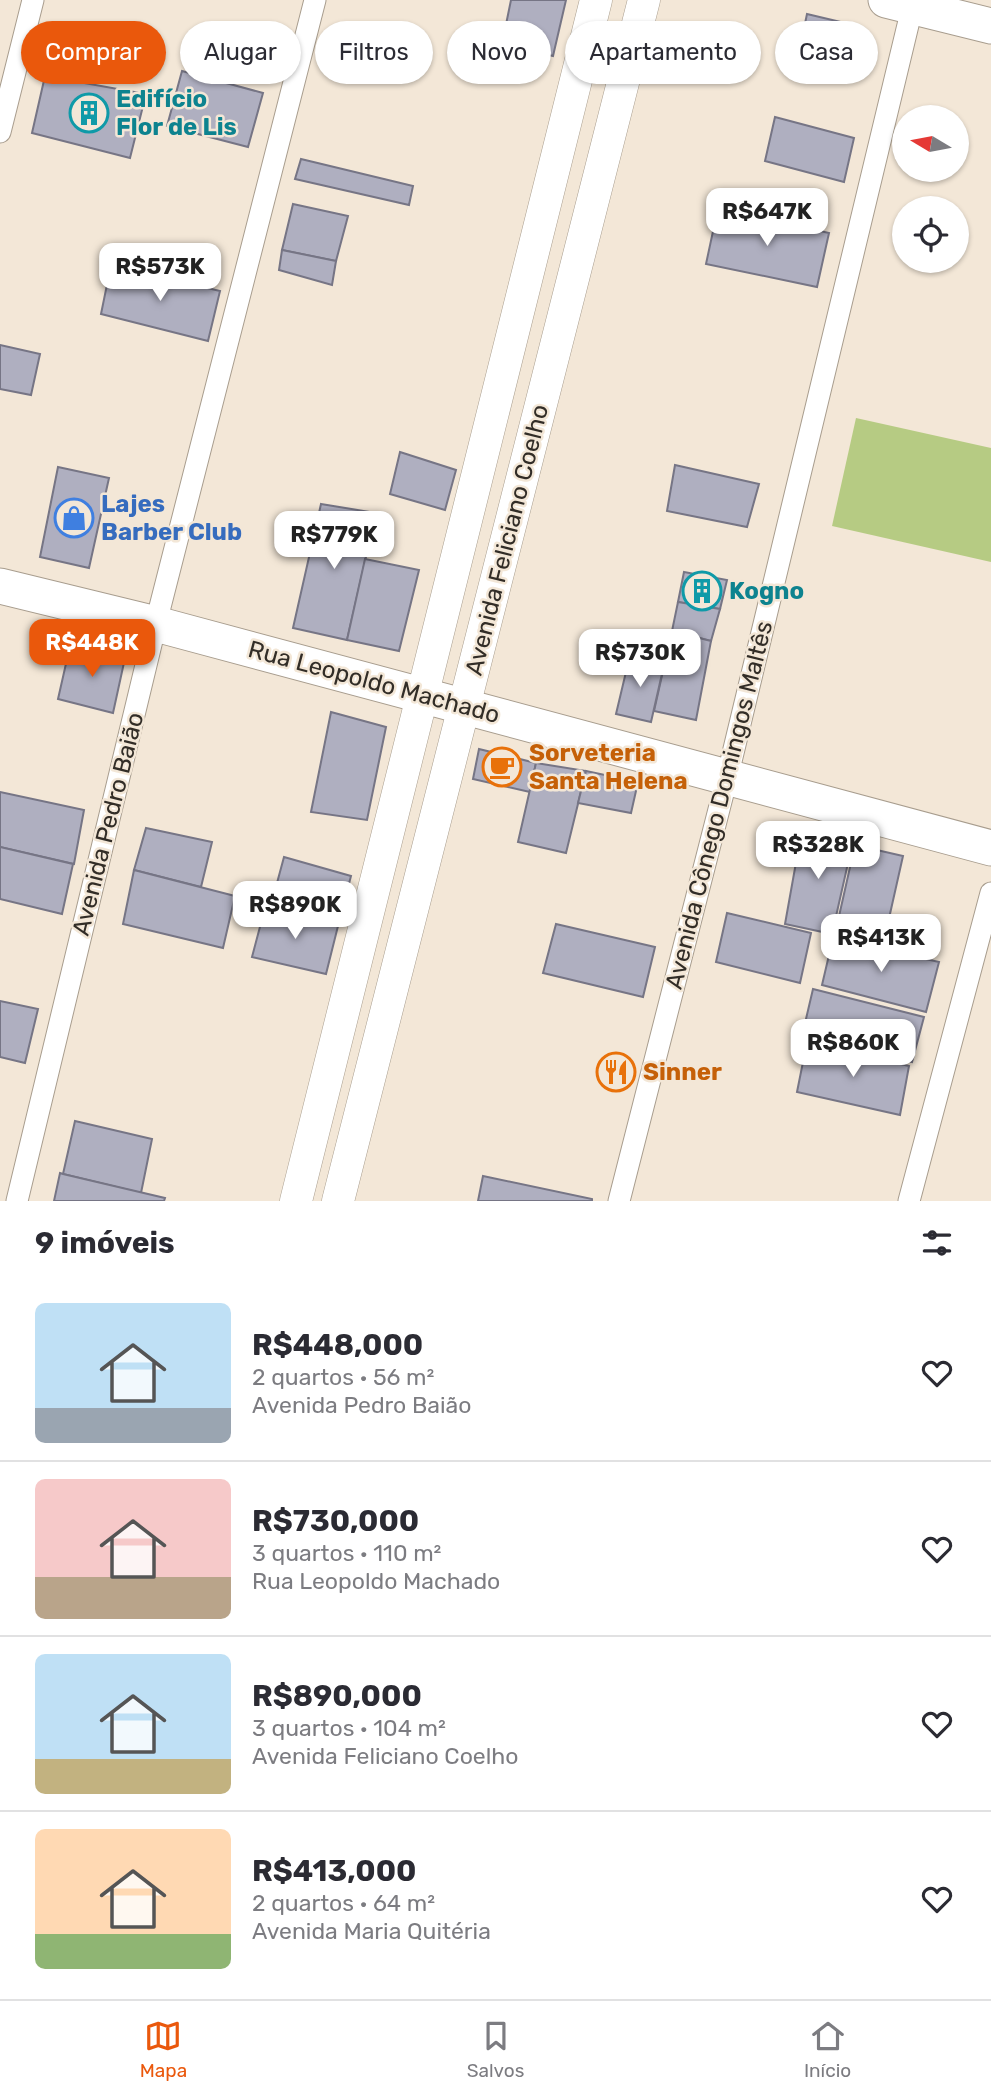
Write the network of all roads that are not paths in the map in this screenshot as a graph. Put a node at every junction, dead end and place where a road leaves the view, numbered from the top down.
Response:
1 (33, 0) edge
2 (315, 0) edge
3 (596, 0) edge
4 (644, 0) edge
5 (904, 2) edge
6 (991, 26) edge
7 (0, 132) edge
8 (554, 168) junction
9 (598, 179) junction
10 (479, 462) junction
11 (525, 471) junction
12 (0, 586) edge
13 (156, 624) junction
14 (421, 695) junction
15 (465, 706) junction
16 (727, 778) junction
17 (991, 848) edge
18 (991, 893) edge
19 (327, 1075) junction
20 (368, 1085) junction
21 (17, 1201) edge
22 (296, 1201) edge
23 (338, 1201) edge
24 (620, 1201) edge
25 (909, 1201) edge

1 - 7 street
2 - 13 street, Avenida Pedro Baião
3 - 8 street, Avenida Feliciano Coelho
4 - 9 street, Avenida Feliciano Coelho
5 - 6 main road
5 - 16 street, Avenida Cônego Domingos Maltês
8 - 9 street
8 - 10 street, Avenida Feliciano Coelho
9 - 11 street, Avenida Feliciano Coelho
10 - 11 street
10 - 14 street, Avenida Feliciano Coelho
11 - 15 street, Avenida Feliciano Coelho
12 - 13 main road, Rua Leopoldo Machado
13 - 14 main road, Rua Leopoldo Machado
13 - 21 street, Avenida Pedro Baião
14 - 15 main road, Rua Leopoldo Machado
14 - 19 street, Avenida Feliciano Coelho
15 - 16 main road, Rua Leopoldo Machado
15 - 20 street, Avenida Feliciano Coelho
16 - 17 main road, Rua Leopoldo Machado
16 - 24 street, Avenida Cônego Domingos Maltês
18 - 25 street
19 - 20 street
19 - 22 street, Avenida Feliciano Coelho
20 - 23 street, Avenida Feliciano Coelho

